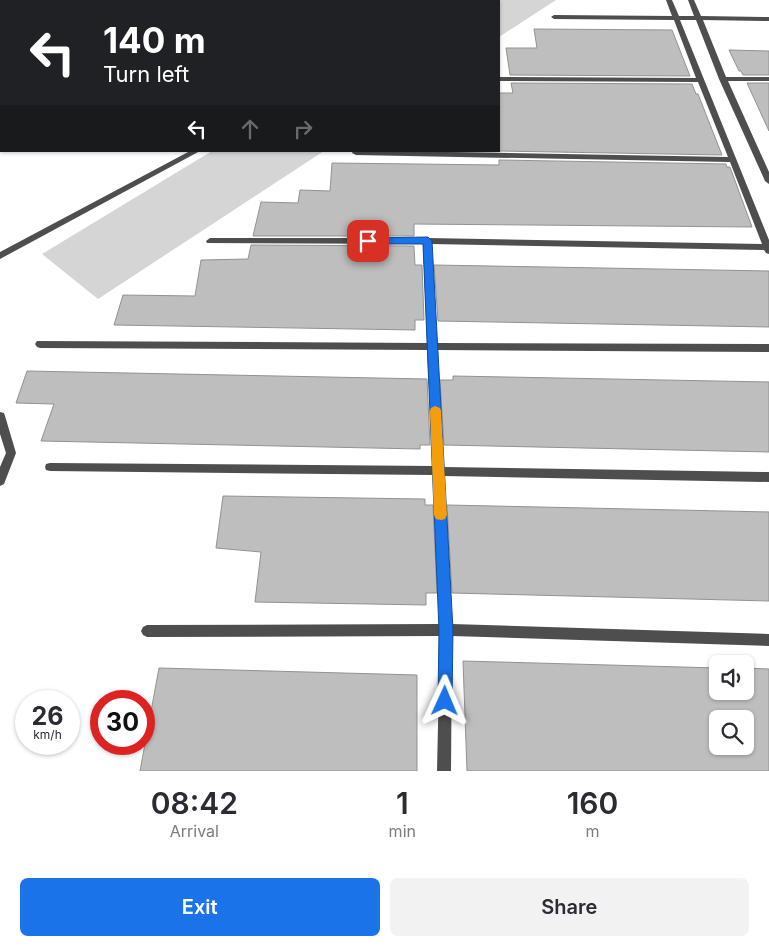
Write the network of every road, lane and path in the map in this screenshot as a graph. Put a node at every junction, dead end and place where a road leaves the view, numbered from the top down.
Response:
1 (670, 0) edge
2 (691, 0) edge
3 (554, 17) dead end
4 (676, 18) junction
5 (699, 19) junction
6 (769, 19) edge
7 (500, 79) edge
8 (723, 79) junction
9 (769, 79) edge
10 (702, 80) junction
11 (194, 152) edge
12 (356, 153) dead end
13 (733, 160) junction
14 (769, 181) edge
15 (210, 241) dead end
16 (428, 241) junction
17 (768, 249) edge
18 (0, 256) edge
19 (40, 344) dead end
20 (432, 346) junction
21 (769, 348) edge
22 (0, 416) edge
23 (50, 467) dead end
24 (439, 471) junction
25 (769, 477) edge
26 (0, 481) edge
27 (446, 630) junction
28 (147, 631) dead end
29 (769, 640) edge
30 (444, 771) edge

1 - 4 street
2 - 5 street
3 - 4 street
4 - 5 street
4 - 10 street
5 - 6 street
5 - 8 street
7 - 10 street
8 - 9 street
8 - 14 street
10 - 13 street
11 - 18 street
12 - 13 street
13 - 17 street
15 - 16 street
16 - 17 street
16 - 20 street
19 - 20 street
20 - 21 street
20 - 24 street
22 - 26 street
23 - 24 street
24 - 25 street
24 - 27 street
27 - 28 street
27 - 29 street
27 - 30 street

